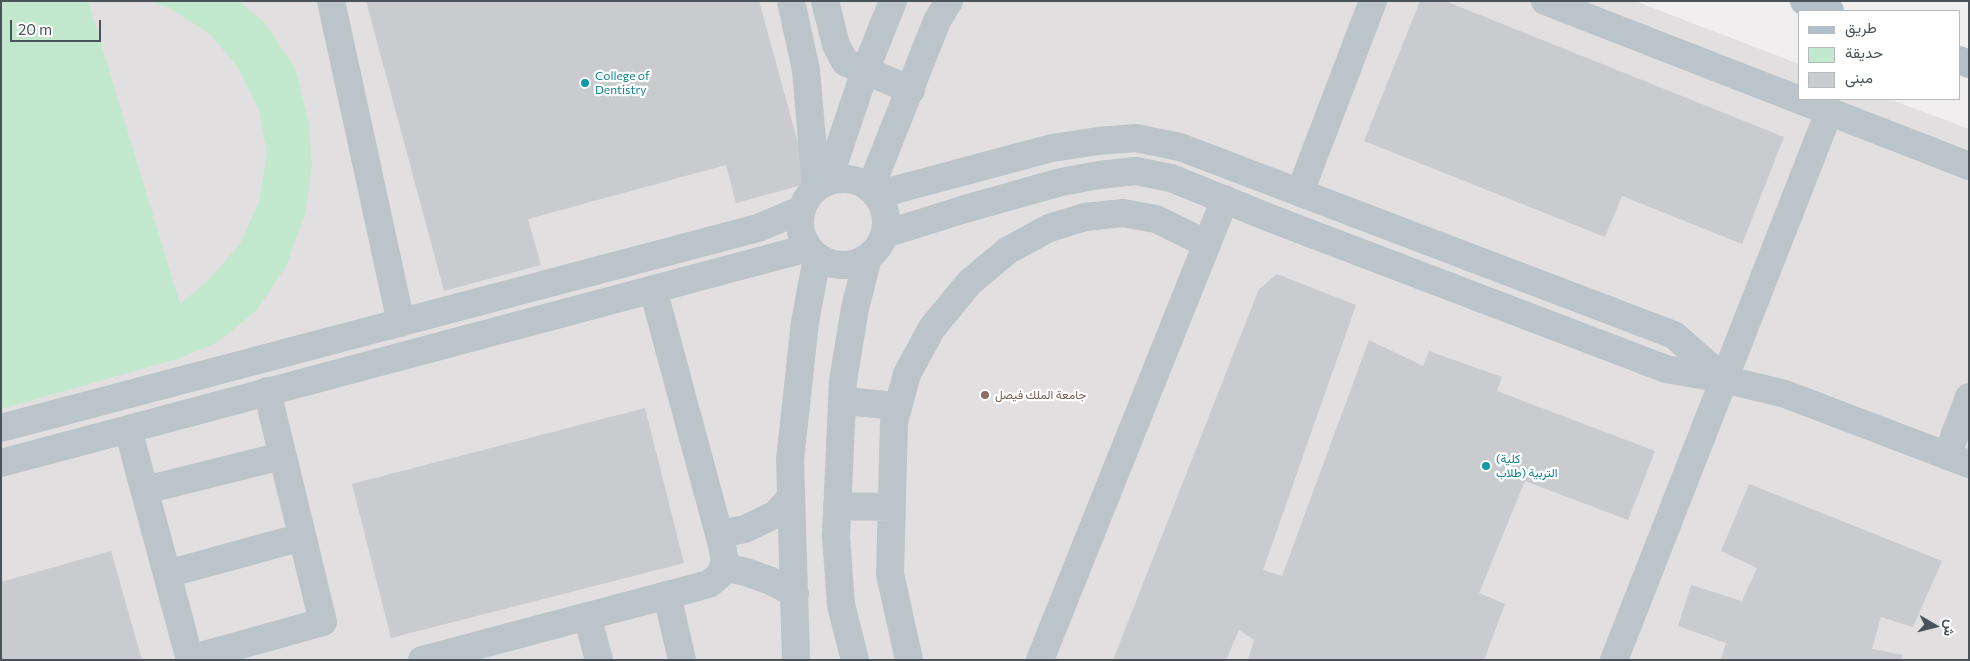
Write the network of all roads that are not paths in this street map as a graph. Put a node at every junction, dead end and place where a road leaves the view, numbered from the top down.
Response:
1 (331, 1) edge
2 (791, 1) edge
3 (825, 1) edge
4 (892, 1) edge
5 (949, 1) edge
6 (1373, 1) edge
7 (1545, 1) edge
8 (1804, 1) edge
9 (1827, 10) edge
10 (865, 71) junction
11 (911, 90) junction
12 (1798, 100) edge
13 (1798, 100) edge
14 (1829, 112) junction
15 (1969, 166) edge
16 (822, 184) junction
17 (873, 192) junction
18 (1300, 192) junction
19 (1224, 199) junction
20 (801, 210) junction
21 (885, 234) junction
22 (1207, 244) junction
23 (812, 253) junction
24 (868, 257) junction
25 (653, 289) junction
26 (401, 323) junction
27 (1724, 379) junction
28 (266, 391) junction
29 (1969, 396) edge
30 (842, 401) junction
31 (898, 406) junction
32 (1, 428) edge
33 (128, 429) junction
34 (282, 456) junction
35 (1958, 460) edge
36 (1, 463) edge
37 (145, 490) junction
38 (791, 497) junction
39 (837, 506) junction
40 (891, 507) junction
41 (720, 534) junction
42 (302, 537) junction
43 (723, 568) junction
44 (167, 574) junction
45 (795, 594) junction
46 (666, 595) junction
47 (587, 616) junction
48 (510, 649) edge
49 (190, 659) edge
50 (424, 659) edge
51 (599, 660) edge
52 (682, 660) edge
53 (796, 660) edge
54 (855, 660) edge
55 (909, 660) edge
56 (1040, 660) edge
57 (1614, 660) edge

1 - 26 street
2 - 16 street
3 - 10 street
4 - 10 street
5 - 11 street
6 - 18 street
7 - 13 street
8 - 9 main road
10 - 11 street
10 - 16 street
11 - 17 street
12 - 14 street
14 - 15 street
14 - 27 street
16 - 17 street
16 - 20 street
17 - 18 street
17 - 21 street
18 - 27 street
19 - 21 street
19 - 22 street
19 - 27 street
20 - 23 street
20 - 26 street
21 - 24 street
22 - 31 street
22 - 56 street
23 - 24 street
23 - 25 street
23 - 38 street
24 - 30 street
25 - 28 street
25 - 41 street
26 - 32 street
27 - 35 street
27 - 57 street
28 - 33 street
28 - 34 street
29 - 35 street
30 - 31 street
30 - 39 street
31 - 40 street
33 - 36 street
33 - 37 street
34 - 37 street
34 - 42 street
37 - 44 street
38 - 41 street
38 - 45 street
39 - 40 street
39 - 54 street
40 - 55 street
41 - 43 street
42 - 44 street
42 - 49 street
43 - 45 street
43 - 46 street
44 - 49 street
45 - 53 street
46 - 47 street
46 - 52 street
47 - 48 street
47 - 51 street
48 - 50 street

